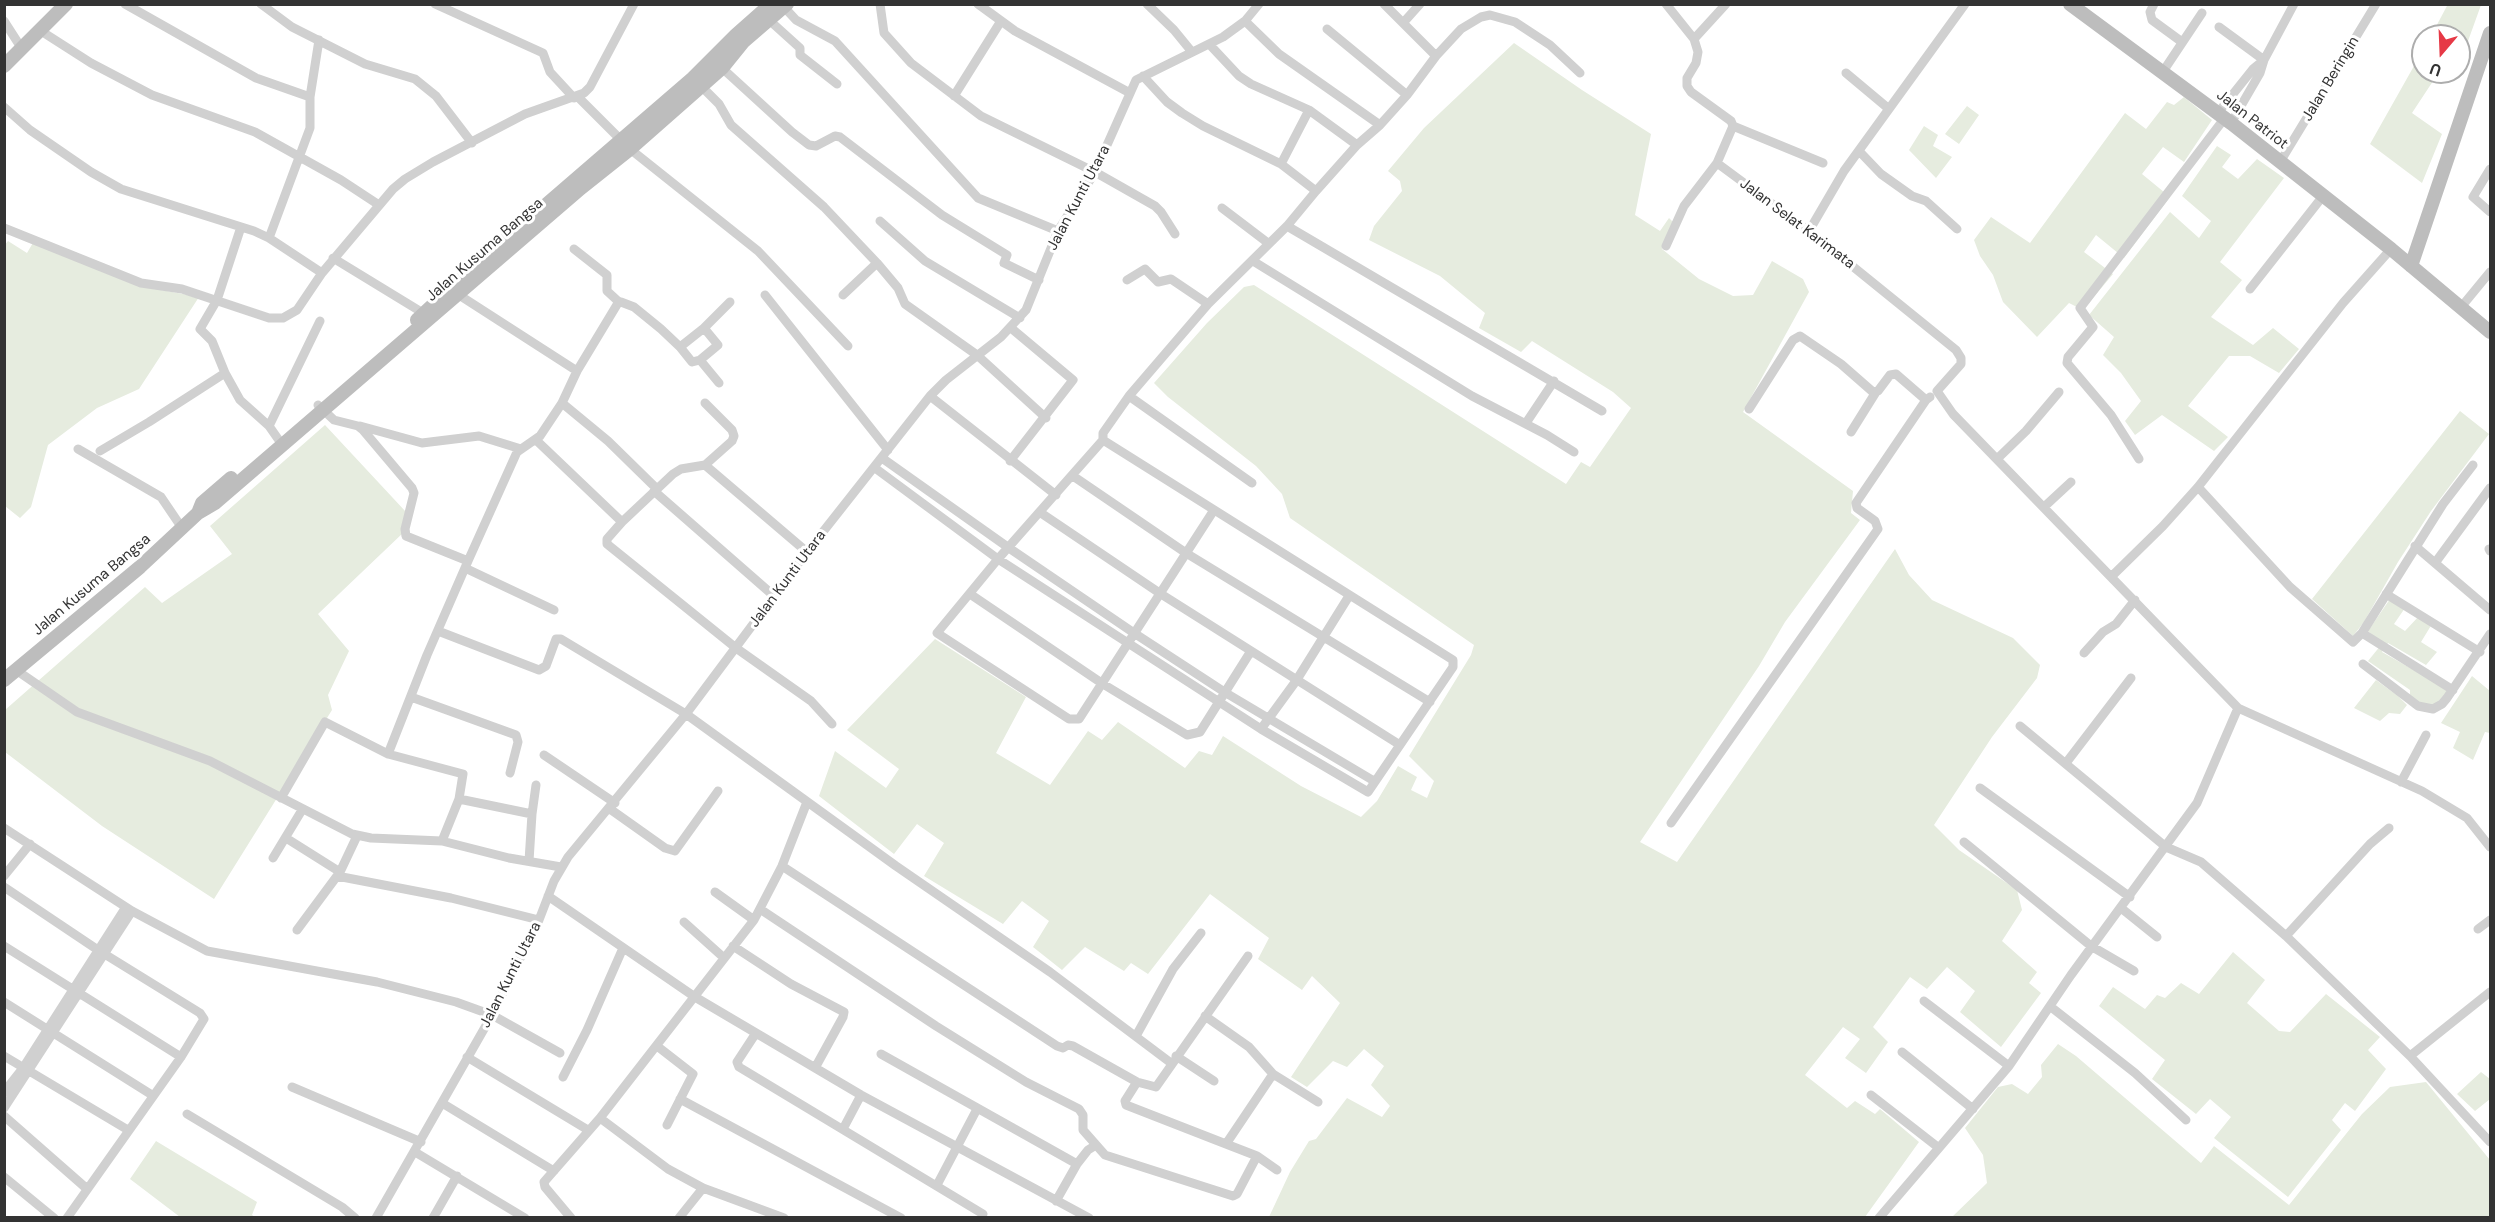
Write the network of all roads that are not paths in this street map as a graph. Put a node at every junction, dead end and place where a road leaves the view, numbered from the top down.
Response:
1 (66, 4) edge
2 (125, 4) edge
3 (261, 4) edge
4 (435, 4) edge
5 (634, 4) edge
6 (880, 4) edge
7 (978, 4) edge
8 (1146, 4) edge
9 (1259, 4) edge
10 (1383, 4) edge
11 (1420, 4) edge
12 (1486, 4) edge
13 (1666, 4) edge
14 (1726, 4) edge
15 (1965, 4) edge
16 (2070, 4) edge
17 (2154, 4) edge
18 (2294, 4) edge
19 (2376, 4) edge
20 (781, 6) edge
21 (272, 8) edge
22 (2202, 13) dead end
23 (1490, 15) junction
24 (770, 20) junction
25 (4, 21) edge
26 (1001, 21) junction
27 (1245, 21) junction
28 (1403, 23) junction
29 (2219, 27) dead end
30 (1327, 29) dead end
31 (40, 31) junction
32 (2490, 33) edge
33 (740, 38) junction
34 (1694, 39) junction
35 (319, 40) junction
36 (2182, 42) junction
37 (1210, 45) junction
38 (22, 49) junction
39 (1192, 52) junction
40 (1436, 56) junction
41 (2264, 60) junction
42 (4, 66) edge
43 (722, 68) junction
44 (2164, 70) junction
45 (1580, 73) dead end
46 (1846, 73) dead end
47 (1143, 76) junction
48 (837, 84) dead end
49 (701, 86) junction
50 (1130, 93) junction
51 (1407, 94) junction
52 (954, 96) junction
53 (310, 97) junction
54 (575, 97) junction
55 (4, 107) edge
56 (1889, 109) junction
57 (1309, 110) junction
58 (2226, 116) junction
59 (1380, 125) junction
60 (1733, 126) junction
61 (472, 143) junction
62 (625, 145) junction
63 (1356, 145) junction
64 (1858, 151) junction
65 (300, 158) junction
66 (2282, 158) junction
67 (1717, 163) junction
68 (1823, 163) dead end
69 (1281, 164) junction
70 (2490, 169) edge
71 (1095, 172) junction
72 (1316, 191) junction
73 (2323, 196) junction
74 (379, 205) junction
75 (1222, 208) dead end
76 (2490, 212) edge
77 (880, 221) dead end
78 (1287, 226) junction
79 (241, 227) junction
80 (4, 228) edge
81 (1957, 229) dead end
82 (1058, 231) junction
83 (1809, 231) junction
84 (1175, 234) dead end
85 (269, 238) junction
86 (1268, 243) junction
87 (1666, 246) dead end
88 (574, 249) dead end
89 (2391, 249) junction
90 (333, 258) junction
91 (1253, 261) junction
92 (877, 263) junction
93 (2411, 266) junction
94 (477, 271) junction
95 (2490, 272) edge
96 (321, 273) junction
97 (1039, 280) junction
98 (1127, 280) dead end
99 (2250, 289) dead end
100 (459, 295) junction
101 (765, 295) dead end
102 (843, 295) dead end
103 (217, 300) junction
104 (619, 302) junction
105 (730, 302) dead end
106 (1208, 304) junction
107 (2462, 306) junction
108 (428, 316) junction
109 (1020, 318) junction
110 (320, 321) dead end
111 (704, 328) junction
112 (1011, 328) junction
113 (2490, 332) edge
114 (849, 346) dead end
115 (680, 347) junction
116 (977, 355) junction
117 (700, 360) junction
118 (577, 371) junction
119 (225, 373) junction
120 (1554, 381) junction
121 (719, 383) dead end
122 (1876, 392) junction
123 (1937, 392) junction
124 (2059, 392) dead end
125 (930, 396) junction
126 (1129, 396) junction
127 (1926, 400) junction
128 (562, 403) junction
129 (705, 404) dead end
130 (321, 408) junction
131 (1749, 409) dead end
132 (1602, 411) dead end
133 (1046, 417) junction
134 (1526, 423) junction
135 (269, 426) junction
136 (358, 426) junction
137 (1851, 432) dead end
138 (536, 440) junction
139 (1103, 440) junction
140 (280, 443) junction
141 (78, 449) dead end
142 (521, 449) junction
143 (100, 451) dead end
144 (1574, 452) dead end
145 (885, 454) junction
146 (1997, 459) junction
147 (2139, 459) dead end
148 (1010, 461) junction
149 (705, 465) junction
150 (2473, 465) dead end
151 (875, 468) junction
152 (1073, 476) junction
153 (2071, 482) dead end
154 (1252, 483) dead end
155 (2198, 487) junction
156 (2490, 488) edge
157 (655, 490) junction
158 (1056, 495) junction
159 (2044, 507) junction
160 (1214, 510) junction
161 (1041, 513) junction
162 (622, 522) junction
163 (182, 528) junction
164 (2415, 546) junction
165 (1009, 548) junction
166 (807, 552) junction
167 (1186, 554) junction
168 (998, 559) junction
169 (2435, 564) junction
170 (467, 565) junction
171 (2112, 576) junction
172 (970, 594) junction
173 (1161, 594) junction
174 (2386, 594) junction
175 (774, 596) junction
176 (1349, 596) junction
177 (2135, 600) junction
178 (554, 610) dead end
179 (2490, 610) edge
180 (438, 631) junction
181 (1134, 633) junction
182 (2362, 633) junction
183 (2490, 634) edge
184 (1323, 638) junction
185 (1128, 642) junction
186 (736, 648) junction
187 (1251, 651) junction
188 (2480, 652) junction
189 (2084, 654) dead end
190 (2363, 664) dead end
191 (16, 670) junction
192 (2131, 678) dead end
193 (4, 680) edge
194 (1296, 681) junction
195 (1103, 684) junction
196 (2453, 690) junction
197 (1226, 693) junction
198 (411, 697) junction
199 (1219, 702) junction
200 (1430, 702) junction
201 (2238, 708) junction
202 (686, 714) junction
203 (1269, 718) junction
204 (832, 724) dead end
205 (2020, 726) dead end
206 (1262, 729) junction
207 (2426, 735) dead end
208 (1400, 745) junction
209 (388, 753) junction
210 (544, 755) dead end
211 (2066, 763) junction
212 (510, 773) dead end
213 (1374, 781) junction
214 (2402, 782) junction
215 (536, 785) dead end
216 (1980, 788) dead end
217 (718, 791) dead end
218 (281, 798) junction
219 (459, 799) junction
220 (807, 802) junction
221 (612, 806) junction
222 (302, 810) junction
223 (532, 814) junction
224 (1671, 823) dead end
225 (4, 828) edge
226 (2389, 828) dead end
227 (357, 836) junction
228 (286, 838) junction
229 (442, 841) junction
230 (1964, 842) dead end
231 (30, 844) junction
232 (2166, 847) junction
233 (2490, 847) edge
234 (273, 858) dead end
235 (529, 861) junction
236 (782, 866) junction
237 (561, 867) junction
238 (338, 874) junction
239 (4, 876) edge
240 (4, 887) edge
241 (715, 892) dead end
242 (548, 896) junction
243 (2130, 897) junction
244 (2121, 908) junction
245 (129, 909) junction
246 (760, 909) junction
247 (539, 920) junction
248 (754, 920) junction
249 (2490, 920) edge
250 (684, 922) dead end
251 (2478, 929) dead end
252 (297, 930) dead end
253 (1201, 933) dead end
254 (2286, 936) junction
255 (2157, 937) dead end
256 (4, 946) edge
257 (733, 946) junction
258 (2091, 946) junction
259 (623, 948) junction
260 (101, 952) junction
261 (1248, 956) dead end
262 (723, 957) junction
263 (2133, 971) dead end
264 (76, 992) junction
265 (2490, 992) edge
266 (695, 997) junction
267 (1924, 1001) dead end
268 (4, 1002) edge
269 (2051, 1007) junction
270 (492, 1015) junction
271 (1206, 1016) junction
272 (51, 1031) junction
273 (756, 1033) junction
274 (1136, 1036) junction
275 (657, 1046) junction
276 (1902, 1052) dead end
277 (560, 1053) dead end
278 (881, 1053) dead end
279 (4, 1056) edge
280 (2410, 1056) junction
281 (181, 1057) junction
282 (467, 1057) junction
283 (1174, 1060) junction
284 (2009, 1066) junction
285 (815, 1068) junction
286 (26, 1070) junction
287 (1273, 1074) junction
288 (563, 1077) dead end
289 (1214, 1081) dead end
290 (1137, 1082) junction
291 (292, 1087) dead end
292 (4, 1092) edge
293 (152, 1095) junction
294 (861, 1095) junction
295 (1871, 1095) dead end
296 (680, 1100) junction
297 (1318, 1102) dead end
298 (442, 1103) junction
299 (4, 1108) edge
300 (977, 1109) junction
301 (1973, 1109) junction
302 (187, 1114) dead end
303 (4, 1116) edge
304 (600, 1118) junction
305 (2186, 1120) dead end
306 (667, 1125) dead end
307 (843, 1129) junction
308 (128, 1130) junction
309 (588, 1130) junction
310 (421, 1142) junction
311 (2490, 1142) edge
312 (1226, 1144) junction
313 (1096, 1145) junction
314 (956, 1147) junction
315 (1939, 1148) junction
316 (416, 1152) junction
317 (1257, 1156) junction
318 (1077, 1164) junction
319 (1277, 1170) dead end
320 (554, 1171) junction
321 (457, 1176) junction
322 (4, 1177) edge
323 (937, 1185) junction
324 (86, 1188) junction
325 (703, 1188) junction
326 (1056, 1202) junction
327 (983, 1214) dead end
328 (1085, 1217) edge
329 (54, 1218) edge
330 (67, 1218) edge
331 (355, 1218) edge
332 (376, 1218) edge
333 (433, 1218) edge
334 (525, 1218) edge
335 (571, 1218) edge
336 (679, 1218) edge
337 (784, 1218) edge
338 (901, 1218) edge
339 (1879, 1218) edge

1 - 31 street
2 - 53 street
3 - 21 street
4 - 54 street
5 - 54 street
6 - 52 street
7 - 26 street
8 - 39 street
9 - 27 street, Jalan Kunti Utara
10 - 28 street
11 - 28 street
12 - 23 street
13 - 34 street
14 - 34 street
15 - 56 street
16 - 44 street, Jalan Patriot
17 - 36 street
18 - 41 street
19 - 66 street, Jalan Beringin
20 - 24 street, Jalan Kusuma Bangsa
20 - 33 street, Jalan Kusuma Bangsa
20 - 82 street
21 - 35 street
22 - 36 street
23 - 40 street
23 - 45 street
24 - 33 street, Jalan Kusuma Bangsa
24 - 48 street
25 - 38 street
26 - 50 street
26 - 52 street
27 - 37 street, Jalan Kunti Utara
27 - 59 street
28 - 40 street
29 - 41 street
30 - 51 street
31 - 38 street
31 - 65 street
32 - 93 street
33 - 43 street, Jalan Kusuma Bangsa
33 - 62 street, Jalan Kusuma Bangsa
34 - 60 street
35 - 53 street
35 - 61 street
36 - 44 street
37 - 39 street, Jalan Kunti Utara
37 - 57 street
38 - 42 street
39 - 47 street, Jalan Kunti Utara
40 - 51 street
41 - 58 street
41 - 58 street
43 - 49 street, Jalan Kusuma Bangsa
43 - 97 street
44 - 58 street, Jalan Patriot
46 - 56 street
47 - 50 street, Jalan Kunti Utara
47 - 69 street
49 - 62 street, Jalan Kusuma Bangsa
49 - 92 street
50 - 71 street, Jalan Kunti Utara
51 - 59 street
52 - 71 street
53 - 65 street
54 - 61 street
54 - 62 street
55 - 79 street
56 - 64 street
57 - 63 street
57 - 69 street
58 - 66 street, Jalan Patriot
58 - 147 street
59 - 63 street
60 - 67 street
60 - 68 street
61 - 74 street
62 - 94 street, Jalan Kusuma Bangsa
62 - 114 street
63 - 72 street
64 - 81 street
64 - 83 street
65 - 74 street
65 - 85 street
66 - 73 street, Jalan Patriot
67 - 83 street, Jalan Selat Karimata
67 - 87 street
69 - 72 street
70 - 76 street
71 - 82 street, Jalan Kunti Utara
71 - 84 street
72 - 78 street
73 - 89 street, Jalan Patriot
73 - 99 street
74 - 90 street
75 - 86 street
77 - 109 street
78 - 86 street
78 - 120 street
79 - 85 street
79 - 103 street
80 - 103 street
82 - 97 street, Jalan Kunti Utara
83 - 123 street, Jalan Selat Karimata
85 - 96 street
86 - 91 street
88 - 104 street
89 - 93 street, Jalan Patriot
89 - 155 street
90 - 96 street
90 - 108 street
91 - 106 street
91 - 134 street
92 - 102 street
92 - 116 street
93 - 107 street, Jalan Patriot
94 - 100 street, Jalan Kusuma Bangsa
94 - 108 street, Jalan Kusuma Bangsa
95 - 107 street
96 - 103 street
97 - 109 street, Jalan Kunti Utara
98 - 106 street
100 - 108 street, Jalan Kusuma Bangsa
100 - 118 street
101 - 145 street
103 - 119 street
104 - 115 street
104 - 118 street
105 - 111 street
106 - 126 street
107 - 113 street, Jalan Patriot
108 - 130 street, Jalan Kusuma Bangsa
109 - 112 street, Jalan Kunti Utara
110 - 135 street
111 - 115 street
111 - 117 street
112 - 116 street, Jalan Kunti Utara
112 - 133 street
115 - 117 street
116 - 125 street, Jalan Kunti Utara
116 - 133 street
117 - 121 street
118 - 128 street
119 - 135 street
119 - 143 street
120 - 132 street
120 - 134 street
122 - 127 street
122 - 131 street
122 - 137 street
123 - 127 street
123 - 146 street
124 - 146 street
125 - 145 street, Jalan Kunti Utara
125 - 148 street
126 - 139 street
126 - 154 street
127 - 224 street
128 - 138 street
128 - 157 street
129 - 149 street
130 - 136 street
130 - 140 street, Jalan Kusuma Bangsa
133 - 148 street
134 - 144 street
135 - 140 street
136 - 142 street
136 - 170 street
138 - 142 street
138 - 162 street
139 - 152 street
139 - 160 street
140 - 163 street, Jalan Kusuma Bangsa
141 - 163 street
142 - 170 street
145 - 151 street, Jalan Kunti Utara
145 - 165 street
146 - 159 street
148 - 158 street
149 - 157 street
149 - 166 street
150 - 164 street
151 - 166 street, Jalan Kunti Utara
151 - 168 street
152 - 158 street
152 - 167 street
153 - 159 street
155 - 171 street
155 - 182 street
156 - 169 street
157 - 162 street
157 - 175 street
158 - 161 street
159 - 171 street
160 - 167 street
160 - 176 street
161 - 165 street
161 - 173 street
162 - 186 street
163 - 191 street, Jalan Kusuma Bangsa
164 - 169 street
164 - 174 street
165 - 168 street
165 - 181 street
166 - 175 street, Jalan Kunti Utara
167 - 173 street
167 - 184 street
168 - 172 street
168 - 185 street
169 - 179 street
170 - 178 street
170 - 180 street
171 - 177 street
172 - 195 street
172 - 195 street
173 - 181 street
173 - 187 street
174 - 182 street
174 - 188 street
175 - 186 street, Jalan Kunti Utara
176 - 184 street
176 - 200 street
177 - 189 street
177 - 201 street
180 - 198 street
180 - 202 street
181 - 185 street
181 - 197 street
182 - 196 street
183 - 188 street
184 - 194 street
184 - 200 street
185 - 195 street
185 - 199 street
186 - 202 street, Jalan Kunti Utara
186 - 204 street
187 - 194 street
187 - 197 street
188 - 196 street
190 - 196 street
191 - 193 street, Jalan Kusuma Bangsa
191 - 218 street
192 - 211 street
194 - 203 street
194 - 208 street
195 - 199 street
197 - 199 street
197 - 203 street
198 - 209 street
198 - 212 street
199 - 206 street
200 - 208 street
201 - 214 street
201 - 232 street
202 - 220 street
202 - 221 street, Jalan Kunti Utara
203 - 206 street
203 - 213 street
205 - 211 street
206 - 213 street
207 - 214 street
208 - 213 street
209 - 218 street
209 - 219 street
210 - 221 street
211 - 232 street
214 - 233 street
215 - 223 street
216 - 243 street
217 - 221 street
218 - 222 street
219 - 223 street
219 - 229 street
220 - 236 street
220 - 274 street
221 - 237 street, Jalan Kunti Utara
222 - 227 street
222 - 228 street
223 - 235 street
225 - 231 street
226 - 254 street
227 - 229 street
227 - 238 street
228 - 234 street
228 - 238 street
229 - 235 street
230 - 258 street
231 - 239 street
231 - 245 street
232 - 243 street
232 - 254 street
235 - 237 street
236 - 246 street
236 - 290 street
237 - 242 street, Jalan Kunti Utara
238 - 247 street
238 - 252 street
240 - 260 street
241 - 248 street
242 - 247 street, Jalan Kunti Utara
242 - 259 street
243 - 244 street
244 - 255 street
244 - 258 street
245 - 260 street
245 - 270 street
246 - 248 street
246 - 313 street
247 - 270 street, Jalan Kunti Utara
248 - 257 street
249 - 251 street
250 - 262 street
253 - 274 street
254 - 280 street
256 - 264 street
257 - 262 street
257 - 285 street
258 - 263 street
258 - 269 street
259 - 266 street
259 - 288 street
260 - 264 street
260 - 281 street
261 - 271 street
262 - 266 street
264 - 272 street
264 - 281 street
265 - 280 street
266 - 273 street
266 - 275 street
267 - 284 street
268 - 272 street
269 - 284 street
269 - 305 street
270 - 277 street
270 - 282 street, Jalan Kunti Utara
271 - 283 street
271 - 287 street
272 - 286 street
272 - 293 street
273 - 285 street
273 - 307 street
274 - 283 street
275 - 296 street
275 - 304 street
276 - 301 street
278 - 300 street
279 - 286 street
280 - 311 street
281 - 293 street
282 - 298 street, Jalan Kunti Utara
282 - 309 street
283 - 289 street
283 - 290 street
284 - 301 street
285 - 294 street
286 - 292 street
286 - 299 street
286 - 308 street
287 - 297 street
287 - 312 street
290 - 312 street
291 - 310 street
293 - 308 street
294 - 307 street
294 - 314 street
295 - 315 street
296 - 306 street
296 - 338 street
298 - 310 street, Jalan Kunti Utara
298 - 320 street
300 - 314 street
300 - 318 street
301 - 315 street
302 - 331 street
303 - 324 street
304 - 309 street
304 - 325 street
307 - 323 street
308 - 324 street
309 - 320 street
310 - 316 street, Jalan Kunti Utara
312 - 317 street
313 - 317 street
313 - 318 street
314 - 323 street
314 - 326 street
315 - 339 street
316 - 321 street
316 - 332 street, Jalan Kunti Utara
317 - 319 street
318 - 326 street
320 - 335 street
321 - 333 street
321 - 334 street
322 - 329 street
323 - 327 street
324 - 330 street
325 - 336 street
325 - 337 street
326 - 328 street

